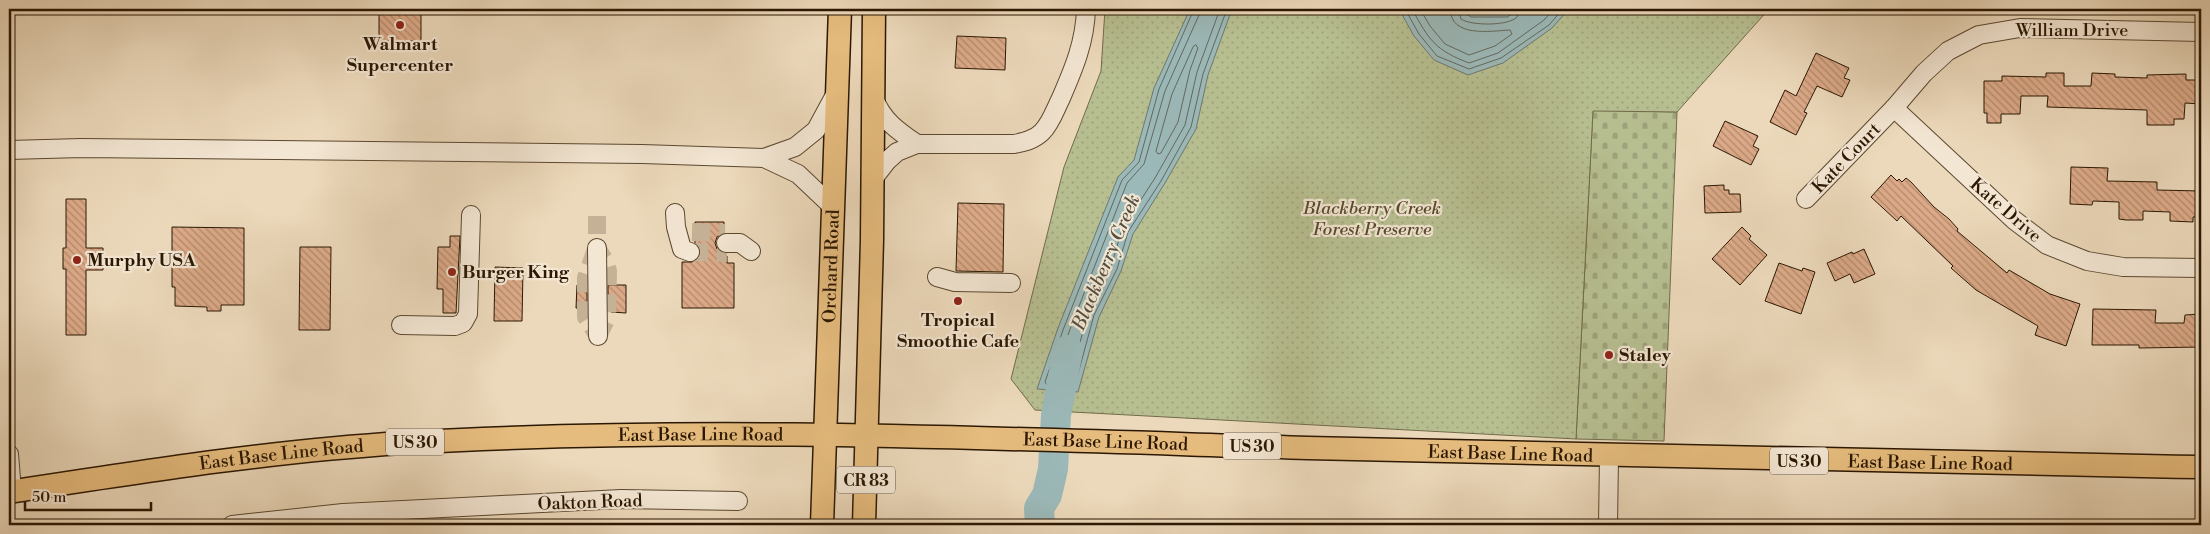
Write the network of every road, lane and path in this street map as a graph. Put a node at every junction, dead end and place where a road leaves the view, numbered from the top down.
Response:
1 (840, 9) edge
2 (874, 9) edge
3 (1086, 9) edge
4 (2201, 32) edge
5 (837, 90) junction
6 (873, 94) junction
7 (1890, 112) junction
8 (917, 144) junction
9 (9, 150) edge
10 (764, 158) junction
11 (873, 179) junction
12 (1806, 199) dead end
13 (834, 208) junction
14 (676, 213) dead end
15 (471, 216) dead end
16 (686, 240) dead end
17 (726, 243) tunnel mouth
18 (596, 248) dead end
19 (751, 250) dead end
20 (2201, 268) edge
21 (937, 277) dead end
22 (1011, 283) dead end
23 (401, 325) dead end
24 (598, 336) tunnel mouth
25 (826, 435) junction
26 (867, 436) junction
27 (9, 454) edge
28 (1610, 457) junction
29 (2201, 467) edge
30 (11, 491) edge
31 (738, 501) dead end
32 (232, 525) edge
33 (822, 525) edge
34 (864, 525) edge
35 (1608, 525) edge

1 - 5 main road, Orchard Road
2 - 6 main road
3 - 8 street
4 - 7 street, William Drive
5 - 10 street
5 - 13 main road, Orchard Road
6 - 8 street
6 - 11 main road
7 - 12 street, Kate Court
7 - 20 street, Kate Drive
8 - 11 street
9 - 10 street
10 - 13 street
11 - 26 main road
13 - 25 main road, Orchard Road
14 - 16 street
15 - 23 street
17 - 19 street
18 - 24 street
21 - 22 street
25 - 26 main road, East Base Line Road / US 30
25 - 30 main road, East Base Line Road / US 30
25 - 33 main road, Orchard Road / CR 83
26 - 28 main road, East Base Line Road / US 30
26 - 34 main road, CR 83
27 - 30 street
28 - 29 main road, East Base Line Road / US 30
28 - 35 street
31 - 32 street, Oakton Road

